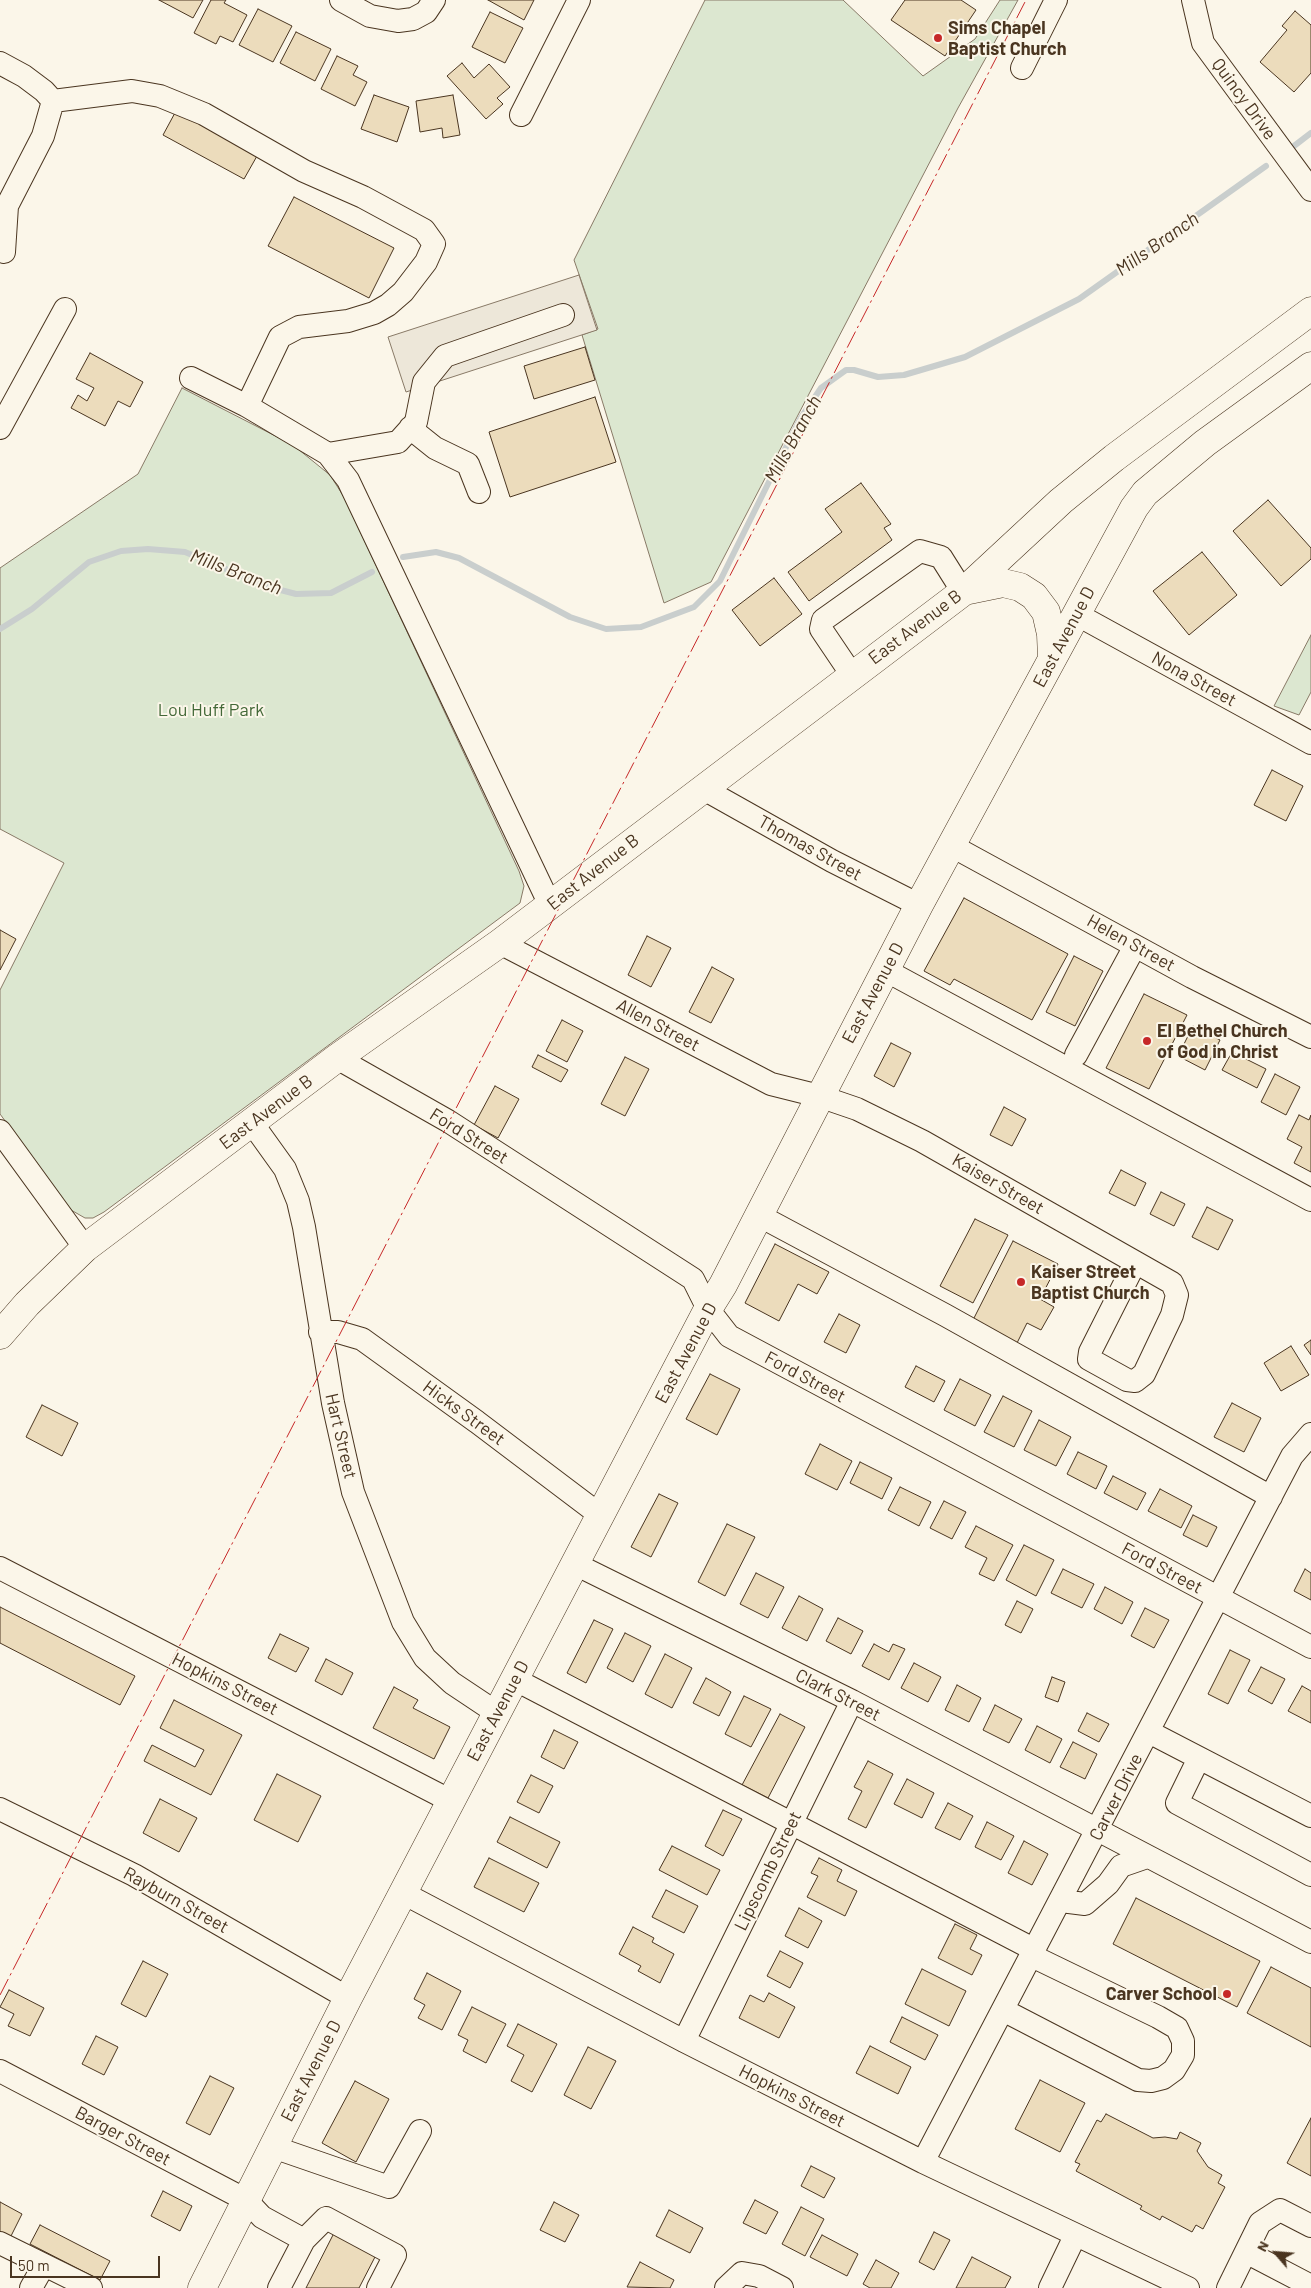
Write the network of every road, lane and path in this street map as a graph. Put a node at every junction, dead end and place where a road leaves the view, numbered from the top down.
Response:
1 (341, 0) edge
2 (434, 0) edge
3 (579, 0) edge
4 (1056, 0) edge
5 (1193, 0) edge
6 (0, 63) edge
7 (1022, 68) dead end
8 (53, 101) junction
9 (521, 115) dead end
10 (1311, 190) edge
11 (4, 252) dead end
12 (65, 309) dead end
13 (1311, 311) edge
14 (562, 315) dead end
15 (1311, 366) edge
16 (191, 378) dead end
17 (247, 406) junction
18 (0, 428) edge
19 (410, 428) junction
20 (328, 454) junction
21 (479, 492) dead end
22 (963, 592) junction
23 (1076, 614) junction
24 (1052, 659) junction
25 (852, 675) junction
26 (1311, 743) edge
27 (702, 788) junction
28 (952, 846) junction
29 (550, 905) junction
30 (919, 905) junction
31 (500, 943) junction
32 (1135, 946) junction
33 (885, 970) junction
34 (1311, 1037) edge
35 (1076, 1055) dead end
36 (337, 1058) junction
37 (819, 1096) junction
38 (252, 1124) junction
39 (0, 1131) edge
40 (1311, 1200) edge
41 (758, 1214) junction
42 (85, 1248) junction
43 (1135, 1263) junction
44 (27, 1304) junction
45 (708, 1309) junction
46 (0, 1320) edge
47 (320, 1332) junction
48 (0, 1335) edge
49 (1311, 1434) edge
50 (1271, 1497) junction
51 (600, 1515) junction
52 (575, 1564) junction
53 (0, 1568) edge
54 (1218, 1598) junction
55 (1311, 1647) edge
56 (514, 1679) junction
57 (852, 1701) junction
58 (497, 1713) junction
59 (1149, 1732) junction
60 (1199, 1758) junction
61 (451, 1801) junction
62 (0, 1809) edge
63 (1311, 1816) edge
64 (792, 1822) junction
65 (1098, 1831) junction
66 (1147, 1857) junction
67 (1311, 1875) edge
68 (402, 1893) junction
69 (1061, 1901) junction
70 (1311, 1942) edge
71 (1034, 1953) junction
72 (348, 1998) junction
73 (1003, 2010) junction
74 (684, 2042) junction
75 (0, 2071) edge
76 (420, 2131) dead end
77 (273, 2147) junction
78 (923, 2162) junction
79 (246, 2200) junction
80 (1311, 2226) edge
81 (1075, 2236) junction
82 (304, 2240) junction
83 (0, 2243) edge
84 (1246, 2252) junction
85 (44, 2265) junction
86 (734, 2280) edge
87 (1311, 2286) edge
88 (31, 2288) edge
89 (91, 2288) edge
90 (202, 2288) edge
91 (279, 2288) edge
92 (378, 2288) edge
93 (782, 2288) edge
94 (1050, 2288) edge
95 (1188, 2288) edge
96 (1228, 2288) edge

1 - 2 street
3 - 9 street
4 - 7 street
5 - 10 street, Quincy Drive
6 - 8 street
8 - 11 street
8 - 17 street
12 - 18 street
13 - 22 main road, East Avenue B
14 - 19 street
15 - 23 main road, East Avenue D
16 - 17 street
17 - 20 street
19 - 20 street
19 - 21 street
20 - 29 street
22 - 24 main road
22 - 25 main road, East Avenue B
22 - 25 street
23 - 24 main road, East Avenue D
23 - 26 street, Nona Street
24 - 28 main road, East Avenue D
25 - 27 main road, East Avenue B
27 - 29 main road, East Avenue B
27 - 30 street, Thomas Street
28 - 30 main road, East Avenue D
28 - 32 street, Helen Street
29 - 31 main road, East Avenue B
30 - 33 main road, East Avenue D
31 - 36 main road, East Avenue B
31 - 37 street, Allen Street
32 - 34 street, Helen Street
32 - 35 street
33 - 37 main road, East Avenue D
33 - 40 street
36 - 38 main road, East Avenue B
36 - 45 street, Ford Street
37 - 41 main road, East Avenue D
37 - 43 street, Kaiser Street
38 - 42 main road, East Avenue B
38 - 47 street, Hart Street
39 - 42 street
41 - 45 main road, East Avenue D
41 - 50 street
42 - 44 main road, East Avenue B
43 - 43 street, Kaiser Street
44 - 46 street
44 - 48 main road, East Avenue B
45 - 51 main road, East Avenue D
45 - 54 street, Ford Street
47 - 51 street, Hicks Street
47 - 58 street, Hart Street
49 - 50 street, Carver Drive
50 - 54 street, Carver Drive
51 - 52 main road, East Avenue D
52 - 56 main road, East Avenue D
52 - 57 street, Clark Street
53 - 61 street, Hopkins Street
54 - 55 street, Ford Street
54 - 59 street, Carver Drive
56 - 58 main road, East Avenue D
56 - 64 street
57 - 64 street, Lipscomb Street
57 - 65 street, Clark Street
58 - 61 main road, East Avenue D
59 - 60 street
59 - 65 street, Carver Drive
60 - 63 street
60 - 67 street
61 - 68 main road, East Avenue D
62 - 72 street, Rayburn Street
64 - 71 street
64 - 74 street, Lipscomb Street
65 - 66 street, Clark Street
65 - 69 street, Carver Drive
66 - 69 street
66 - 70 street, Clark Street
68 - 72 main road, East Avenue D
68 - 74 street, Hopkins Street
69 - 71 street, Carver Drive
71 - 73 street, Carver Drive
71 - 73 street
72 - 77 main road, East Avenue D
73 - 78 street, Carver Drive
74 - 78 street, Hopkins Street
75 - 79 street, Barger Street
76 - 77 street
77 - 79 main road, East Avenue D
78 - 81 street, Hopkins Street
79 - 82 street, Barger Street
79 - 90 main road, East Avenue D
80 - 84 street
81 - 94 street
81 - 95 street, Hopkins Street
82 - 91 street
82 - 92 street
83 - 85 street
84 - 87 street
84 - 96 street
85 - 88 street
85 - 89 street
86 - 93 street

